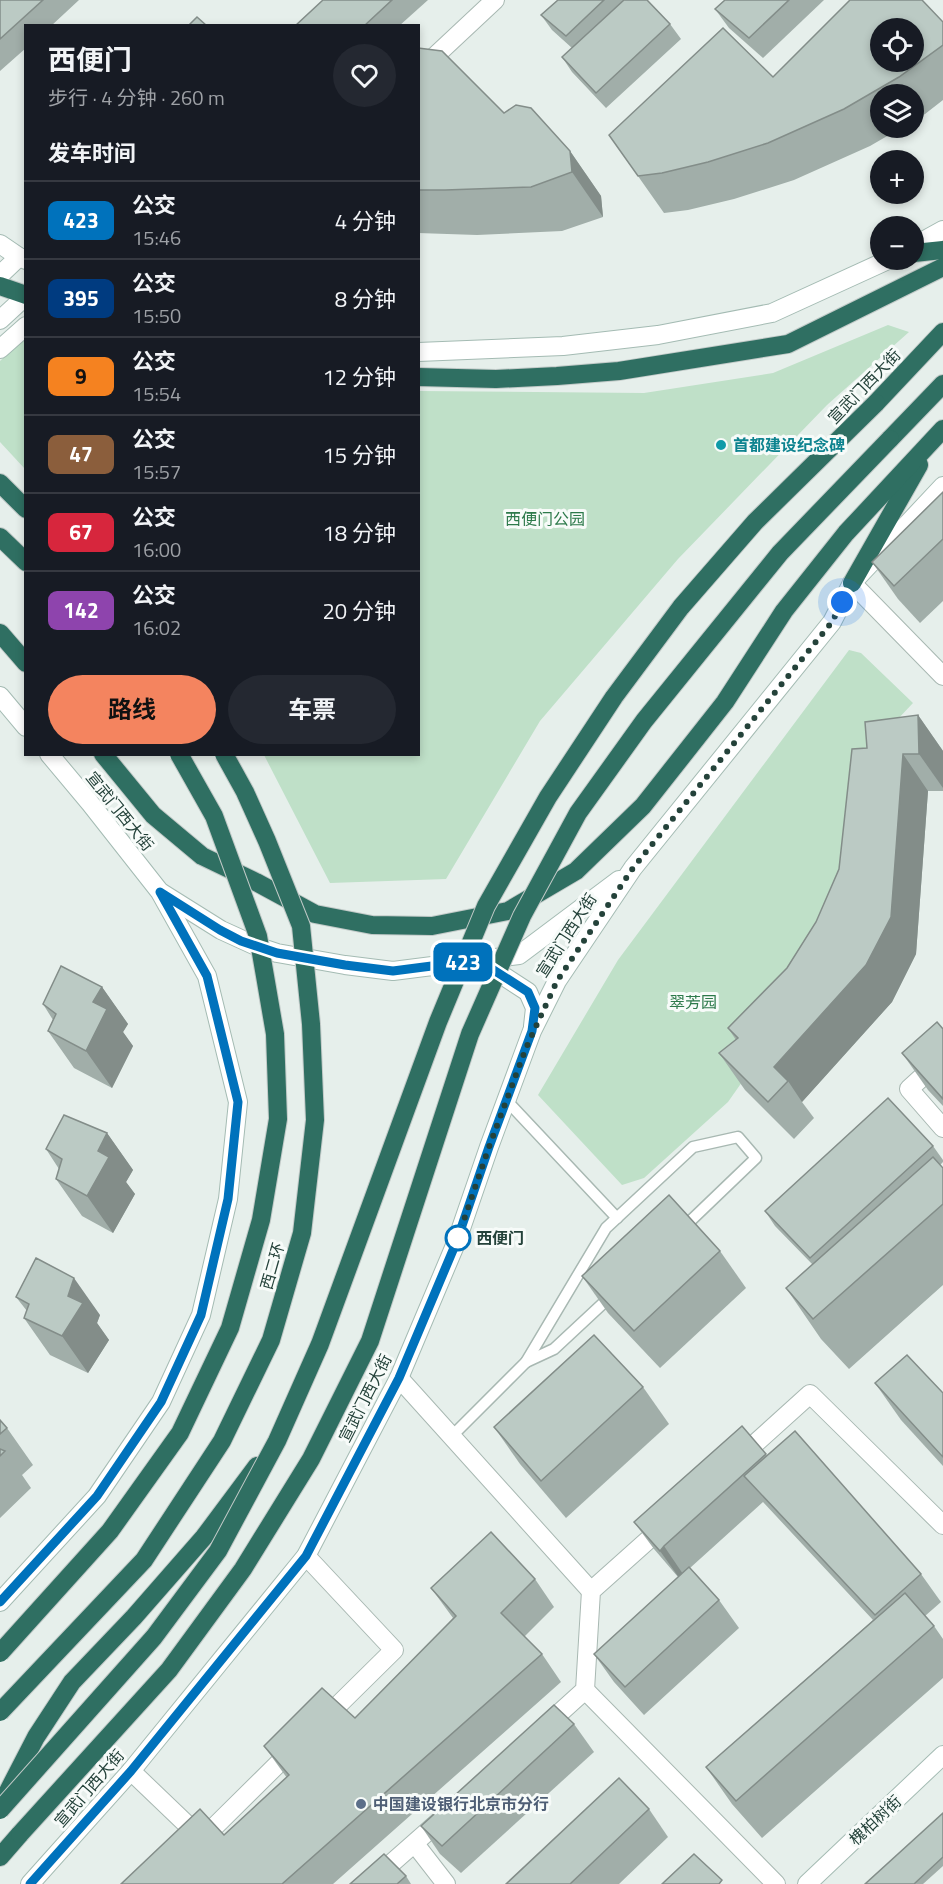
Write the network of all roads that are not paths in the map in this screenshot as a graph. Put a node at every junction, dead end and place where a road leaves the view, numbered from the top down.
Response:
1 (495, 0) edge
2 (420, 70) edge
3 (943, 230) edge
4 (924, 240) edge
5 (0, 244) edge
6 (943, 250) edge
7 (924, 252) edge
8 (22, 258) edge
9 (943, 267) edge
10 (870, 268) edge
11 (0, 275) edge
12 (0, 286) edge
13 (24, 295) edge
14 (24, 298) edge
15 (0, 320) edge
16 (24, 328) edge
17 (943, 332) edge
18 (0, 349) edge
19 (420, 352) edge
20 (420, 377) edge
21 (943, 384) edge
22 (939, 433) edge
23 (0, 483) edge
24 (943, 486) edge
25 (24, 507) edge
26 (0, 537) edge
27 (24, 560) edge
28 (852, 583) junction
29 (0, 633) edge
30 (24, 661) edge
31 (941, 671) edge
32 (0, 696) edge
33 (24, 725) edge
34 (51, 756) edge
35 (105, 756) edge
36 (180, 756) edge
37 (225, 756) edge
38 (633, 868) junction
39 (160, 892) junction
40 (478, 960) junction
41 (532, 1031) junction
42 (943, 1058) edge
43 (506, 1100) junction
44 (943, 1128) edge
45 (617, 1218) junction
46 (672, 1238) edge
47 (622, 1286) edge
48 (526, 1362) junction
49 (399, 1378) junction
50 (452, 1437) junction
51 (276, 1441) junction
52 (722, 1473) edge
53 (679, 1512) edge
54 (943, 1525) edge
55 (306, 1556) junction
56 (591, 1591) junction
57 (0, 1602) edge
58 (0, 1653) edge
59 (585, 1690) junction
60 (0, 1712) edge
61 (534, 1736) edge
62 (943, 1755) edge
63 (131, 1771) junction
64 (457, 1806) edge
65 (0, 1809) edge
66 (202, 1839) junction
67 (415, 1844) junction
68 (185, 1854) edge
69 (0, 1857) edge
70 (30, 1884) edge
71 (368, 1884) edge
72 (446, 1884) edge
73 (776, 1884) edge
74 (807, 1884) edge

1 - 2 street
3 - 4 street
5 - 8 street
6 - 7 highway
8 - 11 street
9 - 20 highway
10 - 19 street
12 - 13 highway
14 - 15 street
16 - 18 street
17 - 51 highway, 宣武门西大街, bridge
21 - 69 highway, 宣武门西大街, bridge
22 - 28 highway
22 - 35 highway
23 - 25 highway
24 - 28 street, 宣武门西大街
26 - 27 highway
28 - 31 street
28 - 38 street, 宣武门西大街
29 - 30 highway
32 - 33 street
34 - 39 street, 宣武门西大街
36 - 58 highway, 西二环, bridge
37 - 60 highway, 西二环, bridge
38 - 40 street, 宣武门西大街
38 - 41 street, 宣武门西大街
39 - 40 street, 宣武门西大街
39 - 57 street, 宣武门西大街
40 - 41 street
41 - 43 street, 宣武门西大街
42 - 44 street
43 - 45 lane
43 - 49 street, 宣武门西大街
45 - 46 lane
45 - 48 lane
47 - 48 lane
48 - 50 lane
49 - 50 street
49 - 55 street, 宣武门西大街
50 - 56 street
51 - 65 highway, 宣武门西大街, bridge
51 - 65 highway, 宣武门西大街, bridge
52 - 54 street
53 - 56 street
55 - 63 street, 宣武门西大街
55 - 66 street
56 - 59 street
59 - 61 street
59 - 73 street
62 - 74 street, 槐柏树街
63 - 66 street
63 - 70 street, 宣武门西大街
64 - 67 street
66 - 68 street
67 - 71 street
67 - 72 street

